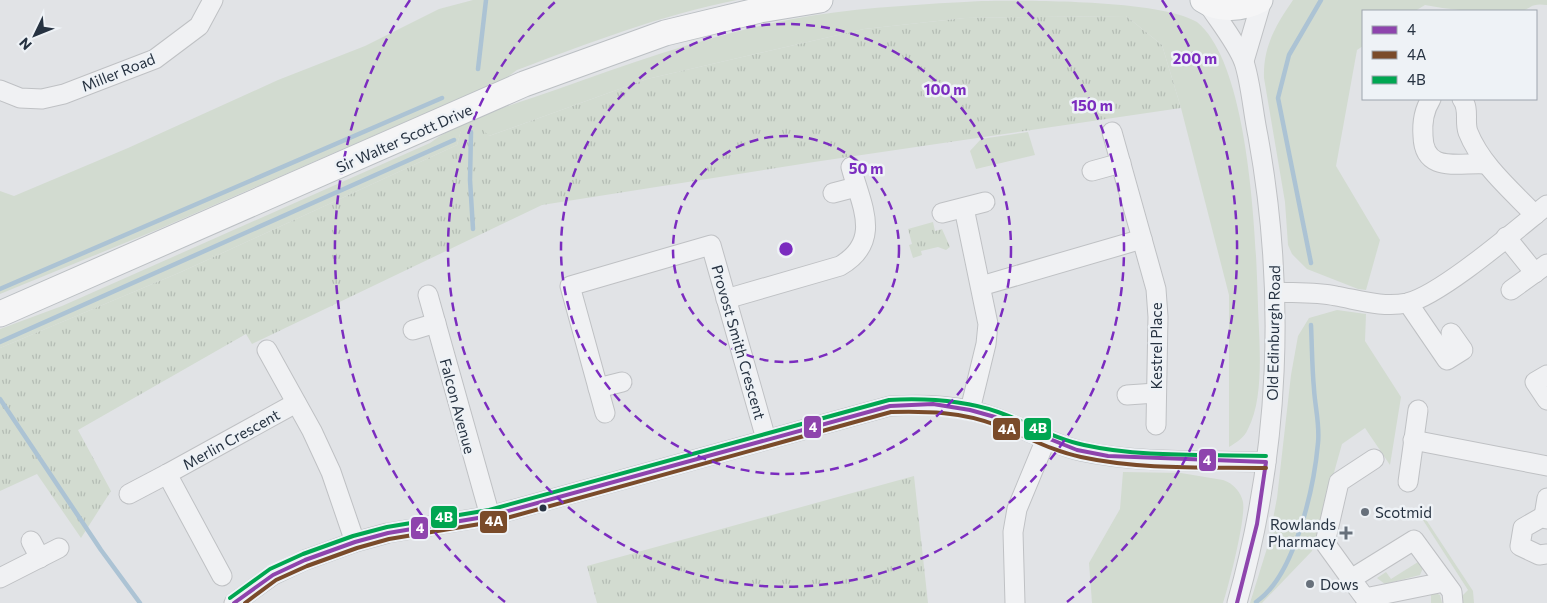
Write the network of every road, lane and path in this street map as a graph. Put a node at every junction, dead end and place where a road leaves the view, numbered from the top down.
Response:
1 (213, 0) edge
2 (820, 0) edge
3 (1261, 0) edge
4 (1206, 2) edge
5 (1244, 61) junction
6 (0, 90) edge
7 (1431, 100) edge
8 (1462, 100) edge
9 (1112, 132) dead end
10 (1121, 163) junction
11 (1486, 164) junction
12 (851, 167) dead end
13 (1092, 171) dead end
14 (856, 187) junction
15 (833, 193) dead end
16 (985, 202) dead end
17 (964, 208) junction
18 (1541, 210) edge
19 (942, 212) dead end
20 (1506, 237) junction
21 (1142, 239) junction
22 (1541, 268) edge
23 (981, 286) junction
24 (1511, 290) dead end
25 (1276, 292) junction
26 (428, 295) dead end
27 (726, 299) junction
28 (1408, 303) junction
29 (0, 314) edge
30 (436, 323) junction
31 (413, 330) dead end
32 (1451, 333) dead end
33 (267, 350) dead end
34 (1547, 375) edge
35 (622, 382) dead end
36 (598, 388) junction
37 (1156, 393) junction
38 (1127, 395) dead end
39 (1547, 400) edge
40 (296, 403) junction
41 (970, 410) junction
42 (1418, 410) dead end
43 (605, 413) dead end
44 (1156, 425) dead end
45 (766, 439) junction
46 (1046, 439) junction
47 (1413, 440) junction
48 (1374, 459) dead end
49 (1266, 462) junction
50 (1547, 466) edge
51 (167, 474) junction
52 (1408, 482) dead end
53 (129, 494) dead end
54 (1546, 511) edge
55 (490, 516) junction
56 (31, 541) dead end
57 (355, 542) junction
58 (59, 548) dead end
59 (1547, 554) edge
60 (40, 558) junction
61 (222, 576) dead end
62 (0, 578) edge
63 (1351, 579) junction
64 (1444, 582) junction
65 (255, 597) edge
66 (234, 603) edge
67 (1015, 603) edge
68 (1237, 603) edge
69 (1453, 603) edge

1 - 6 street, Miller Road
2 - 29 main road, Sir Walter Scott Drive
3 - 4 main road
3 - 5 street, Old Edinburgh Road
4 - 5 street, Old Edinburgh Road
5 - 25 street, Old Edinburgh Road
7 - 11 street
8 - 11 street
9 - 10 street, Kestrel Place
10 - 13 street
10 - 21 street, Kestrel Place
11 - 18 street
12 - 14 street
14 - 15 street
14 - 27 street
16 - 17 street
17 - 19 street
17 - 23 street
18 - 20 street
20 - 22 street
20 - 28 street
21 - 23 street
21 - 37 street, Kestrel Place
22 - 24 street
23 - 41 street
25 - 28 street
25 - 49 street, Old Edinburgh Road
26 - 30 street, Falcon Avenue
27 - 36 street, Provost Smith Crescent
27 - 45 street, Provost Smith Crescent
28 - 32 street
30 - 31 street
30 - 55 street, Falcon Avenue
33 - 40 street, Merlin Crescent
34 - 39 street
35 - 36 street
36 - 43 street, Provost Smith Crescent
37 - 38 street
37 - 44 street, Kestrel Place
40 - 51 street, Merlin Crescent
40 - 57 street, Merlin Crescent
41 - 45 street
41 - 46 street
42 - 47 street
45 - 55 street
46 - 49 street
46 - 67 street
47 - 50 street
47 - 52 street
48 - 63 street
49 - 68 street, Old Edinburgh Road
51 - 53 street, Merlin Crescent
51 - 61 street, Merlin Crescent
54 - 59 street
55 - 57 street
56 - 60 street
57 - 65 street
58 - 60 street
60 - 62 street
63 - 64 street
63 - 64 street
64 - 69 street
65 - 66 street

